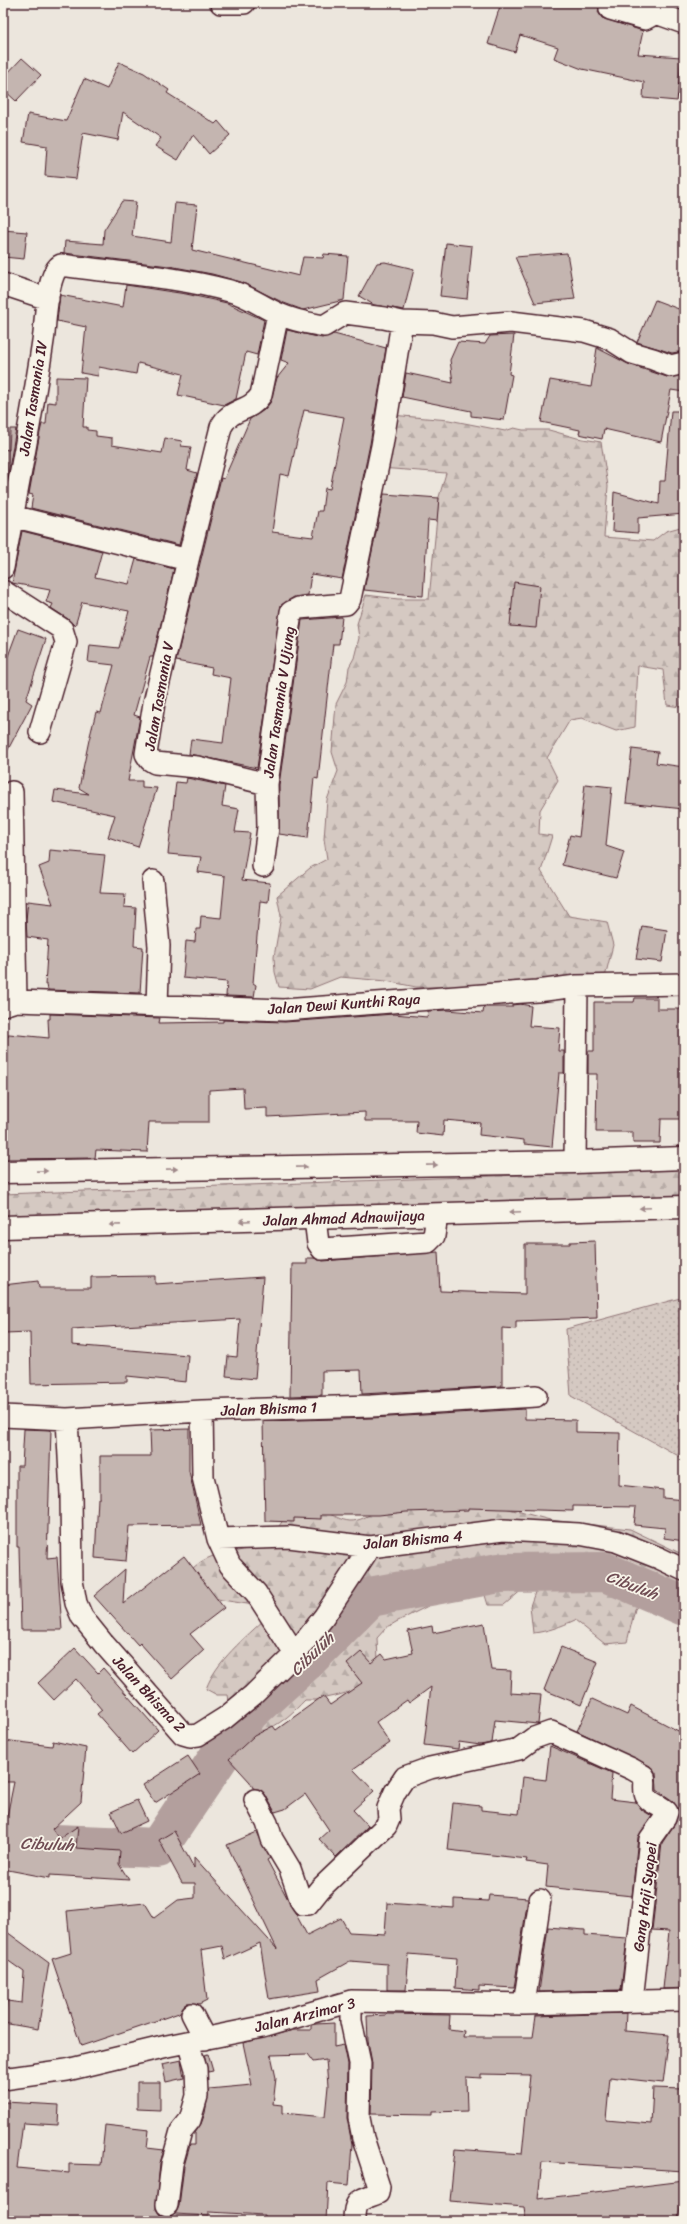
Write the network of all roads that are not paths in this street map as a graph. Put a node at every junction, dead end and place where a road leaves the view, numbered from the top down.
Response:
1 (221, 3) edge
2 (244, 3) edge
3 (610, 9) dead end
4 (684, 23) edge
5 (3, 284) edge
6 (48, 299) junction
7 (278, 314) junction
8 (402, 322) junction
9 (684, 363) edge
10 (12, 516) junction
11 (188, 560) junction
12 (3, 568) edge
13 (3, 590) edge
14 (40, 732) dead end
15 (267, 784) junction
16 (12, 792) dead end
17 (263, 866) dead end
18 (153, 881) dead end
19 (684, 984) edge
20 (577, 986) junction
21 (10, 1003) edge
22 (157, 1005) junction
23 (684, 1158) edge
24 (575, 1162) junction
25 (3, 1172) edge
26 (684, 1207) edge
27 (437, 1215) junction
28 (315, 1219) junction
29 (3, 1227) edge
30 (536, 1396) dead end
31 (202, 1411) junction
32 (3, 1416) edge
33 (67, 1419) junction
34 (218, 1539) junction
35 (370, 1547) junction
36 (684, 1570) edge
37 (295, 1654) junction
38 (256, 1800) dead end
39 (540, 1900) dead end
40 (351, 2000) junction
41 (632, 2000) junction
42 (684, 2000) edge
43 (524, 2004) junction
44 (192, 2014) dead end
45 (196, 2040) junction
46 (3, 2079) edge
47 (168, 2205) dead end
48 (354, 2221) edge

1 - 2 street
3 - 4 street
5 - 6 street
6 - 7 street, Jalan Tasmania IV
6 - 10 street, Jalan Tasmania IV
7 - 8 street, Jalan Tasmania IV
7 - 11 street, Jalan Tasmania V
8 - 9 street, Jalan Tasmania IV
8 - 15 street, Jalan Tasmania V Ujung
10 - 11 street
10 - 12 street, Jalan Tasmania IV
11 - 15 street, Jalan Tasmania V
13 - 14 street
15 - 17 street, Jalan Tasmania V Ujung
16 - 21 street
18 - 22 street
19 - 20 street, Jalan Dewi Kunthi Raya
20 - 22 street, Jalan Dewi Kunthi Raya
20 - 24 street
21 - 22 street, Jalan Dewi Kunthi Raya
23 - 24 main road
25 -> 24 main road
26 -> 27 main road, Jalan Ahmad Adnawijaya
27 - 28 main road, Jalan Ahmad Adnawijaya
27 - 28 street
28 -> 29 main road, Jalan Ahmad Adnawijaya
30 - 31 street, Jalan Bhisma 1
31 - 33 street, Jalan Bhisma 1
31 - 34 street
32 - 33 street, Jalan Bhisma 1
33 - 37 street, Jalan Bhisma 2
34 - 35 street, Jalan Bhisma 4
34 - 37 street
35 - 36 street, Jalan Bhisma 4
35 - 37 street, Jalan Bhisma 2
38 - 41 street, Gang Haji Syapei
39 - 43 street
40 - 43 street, Jalan Arzimar 3
40 - 45 street, Jalan Arzimar 3
40 - 48 street
41 - 42 street, Jalan Arzimar 3
41 - 43 street, Jalan Arzimar 3
44 - 45 street
45 - 46 street, Jalan Arzimar 3
45 - 47 street

